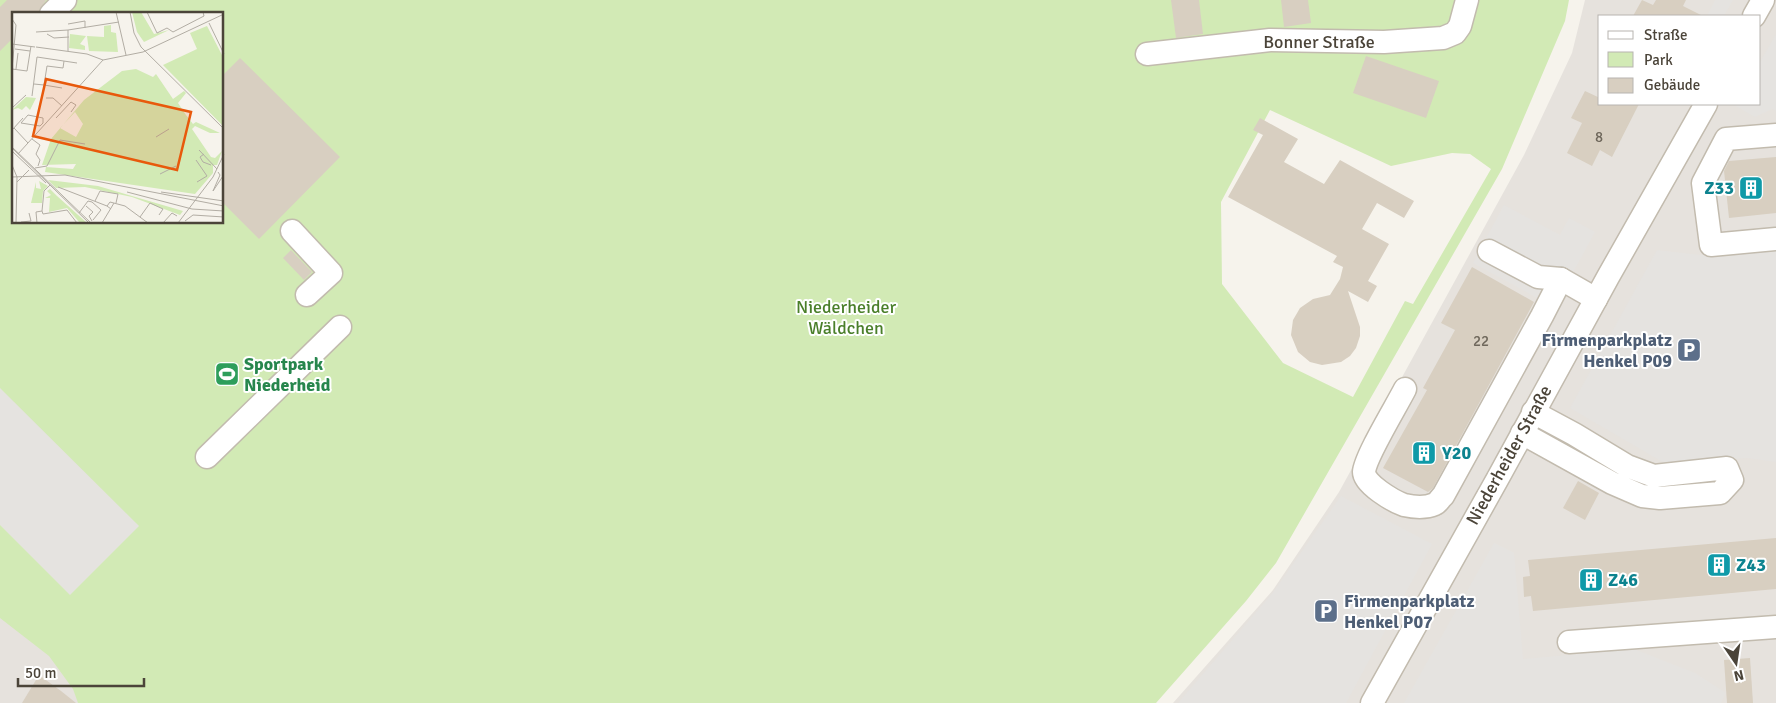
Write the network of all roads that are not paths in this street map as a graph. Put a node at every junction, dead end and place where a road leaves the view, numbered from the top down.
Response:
1 (65, 0) edge
2 (1467, 0) edge
3 (1763, 0) edge
4 (53, 12) edge
5 (1755, 15) edge
6 (1147, 54) dead end
7 (1705, 105) edge
8 (1776, 135) edge
9 (292, 231) dead end
10 (1776, 239) edge
11 (1489, 252) dead end
12 (1560, 279) junction
13 (307, 295) dead end
14 (1596, 299) junction
15 (340, 327) dead end
16 (1405, 389) dead end
17 (1533, 412) junction
18 (1522, 434) junction
19 (207, 457) dead end
20 (1776, 626) edge
21 (1569, 642) dead end
22 (1372, 703) edge

1 - 4 street
2 - 6 street, Bonner Straße
3 - 5 street
7 - 14 street, Niederheider Straße
8 - 10 street
9 - 13 street
11 - 12 street
12 - 14 street
12 - 16 street
14 - 17 street, Niederheider Straße
15 - 19 street
17 - 18 street, Niederheider Straße
17 - 18 street
18 - 22 street, Niederheider Straße
20 - 21 street

